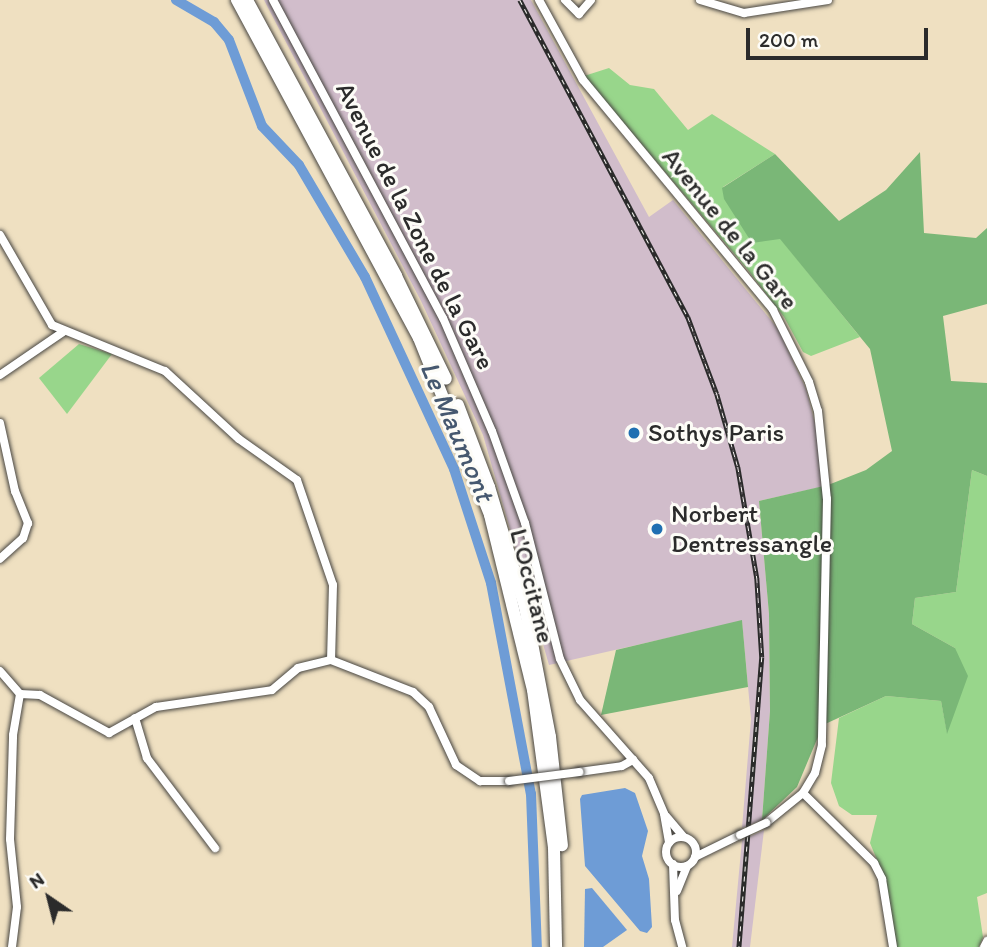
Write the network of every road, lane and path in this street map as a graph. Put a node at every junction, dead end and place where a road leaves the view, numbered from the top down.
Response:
1 (237, 0) edge
2 (247, 0) edge
3 (273, 0) edge
4 (539, 0) edge
5 (565, 0) edge
6 (591, 0) edge
7 (700, 0) edge
8 (828, 0) edge
9 (0, 235) edge
10 (63, 332) junction
11 (0, 375) edge
12 (0, 423) edge
13 (0, 559) edge
14 (331, 660) junction
15 (0, 671) edge
16 (20, 694) junction
17 (135, 719) junction
18 (633, 760) junction
19 (803, 793) junction
20 (664, 814) junction
21 (683, 836) junction
22 (669, 843) junction
23 (695, 844) junction
24 (720, 844) junction
25 (215, 848) dead end
26 (695, 858) junction
27 (673, 864) junction
28 (687, 866) junction
29 (675, 897) junction
30 (987, 941) edge
31 (12, 947) edge
32 (556, 947) edge
33 (565, 947) edge
34 (682, 947) edge
35 (893, 947) edge
36 (984, 947) edge

1 - 32 highway, L'Occitane
2 - 33 highway, L'Occitane
3 - 18 street, Avenue de la Zone de la Gare
4 - 19 street, Avenue de la Gare
5 - 6 street
7 - 8 street
9 - 10 street
10 - 11 street
10 - 14 street
12 - 13 street
14 - 17 street
14 - 18 street, bridge
15 - 16 street
16 - 17 street
16 - 31 street
17 - 25 street
18 - 20 street, Avenue de la Zone de la Gare
19 - 24 street, Avenue de la Gare, bridge
19 - 35 street
20 - 21 street, Avenue de la Zone de la Gare
20 - 22 street, Avenue de la Zone de la Gare
21 - 22 street
21 - 23 street
22 - 27 street
23 - 24 street
23 - 26 street
24 - 26 street, Avenue de la Gare
26 - 28 street
27 - 28 street
27 - 29 street
28 - 29 street
29 - 34 street
30 - 36 street

